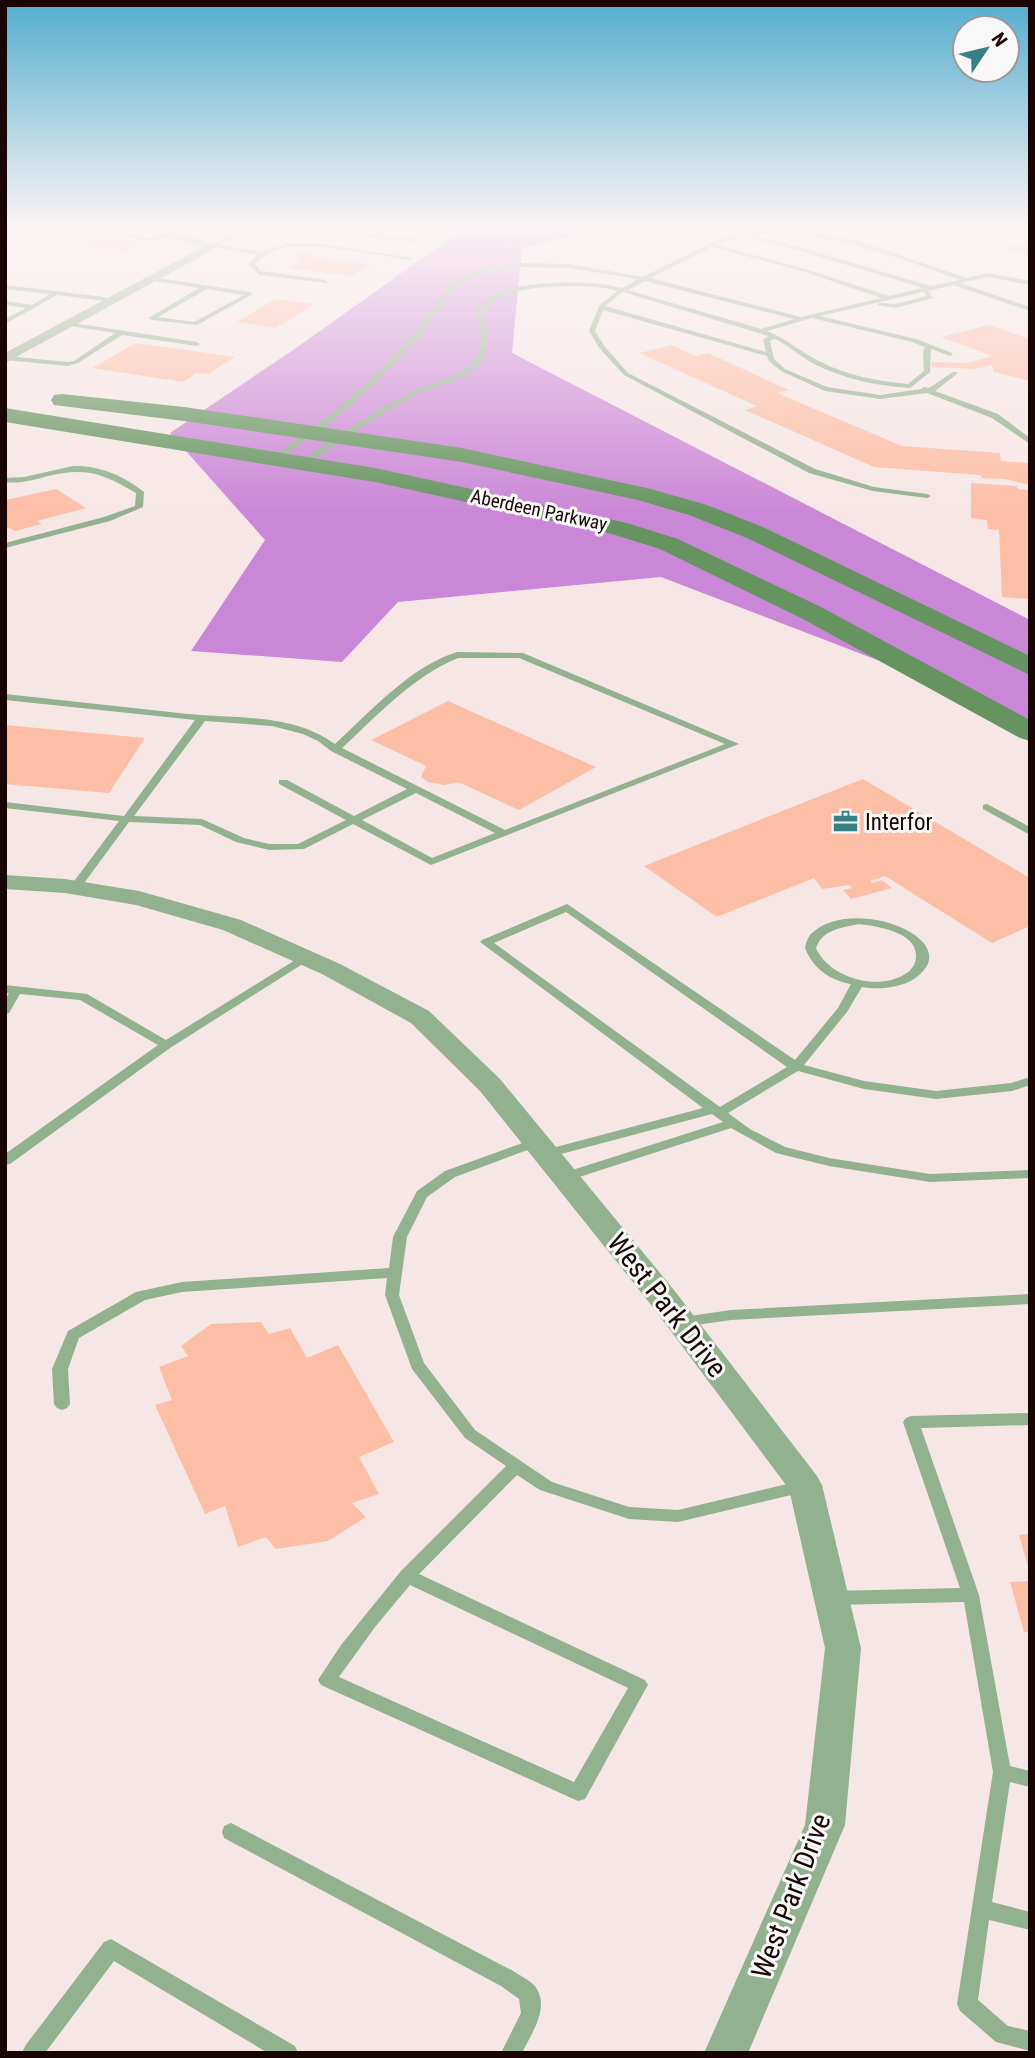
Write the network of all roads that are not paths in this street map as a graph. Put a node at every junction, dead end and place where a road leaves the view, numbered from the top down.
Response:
1 (74, 320) edge
2 (167, 320) edge
3 (202, 320) edge
4 (426, 320) edge
5 (482, 320) edge
6 (596, 320) edge
7 (647, 320) edge
8 (724, 320) edge
9 (798, 320) edge
10 (829, 320) edge
11 (66, 324) junction
12 (761, 331) junction
13 (120, 333) junction
14 (774, 336) junction
15 (197, 344) dead end
16 (929, 346) junction
17 (950, 354) dead end
18 (770, 355) junction
19 (6, 358) edge
20 (955, 373) dead end
21 (910, 386) junction
22 (930, 390) junction
23 (47, 398) dead end
24 (5, 415) edge
25 (313, 432) junction
26 (342, 436) junction
27 (1030, 442) edge
28 (275, 458) junction
29 (304, 463) junction
30 (5, 481) edge
31 (927, 496) dead end
32 (5, 547) edge
33 (1030, 667) edge
34 (5, 697) edge
35 (202, 718) junction
36 (1030, 732) edge
37 (335, 749) junction
38 (283, 782) dead end
39 (414, 790) junction
40 (5, 805) edge
41 (987, 807) dead end
42 (127, 819) junction
43 (354, 820) junction
44 (1030, 832) edge
45 (503, 833) junction
46 (5, 882) edge
47 (75, 888) junction
48 (305, 958) junction
49 (857, 984) junction
50 (11, 989) edge
51 (5, 1010) edge
52 (166, 1045) junction
53 (796, 1067) junction
54 (1030, 1082) edge
55 (716, 1111) junction
56 (733, 1123) junction
57 (549, 1158) junction
58 (5, 1161) edge
59 (1030, 1174) edge
60 (395, 1273) junction
61 (1030, 1299) edge
62 (682, 1322) junction
63 (62, 1404) dead end
64 (1030, 1419) edge
65 (516, 1466) junction
66 (806, 1485) junction
67 (407, 1576) junction
68 (971, 1595) junction
69 (832, 1598) junction
70 (1002, 1772) junction
71 (1030, 1779) edge
72 (231, 1832) dead end
73 (982, 1909) junction
74 (1030, 1921) edge
75 (1030, 2041) edge
76 (32, 2053) edge
77 (288, 2053) edge
78 (512, 2053) edge
79 (726, 2053) edge

1 - 11 street
2 - 3 lane
4 - 25 lane
5 - 26 lane
6 - 31 lane
7 - 18 lane
8 - 12 lane
9 - 12 lane
10 - 16 lane
11 - 13 lane
11 - 19 street
12 - 14 lane
13 - 15 lane
13 - 19 lane
14 - 18 lane
14 - 21 lane
16 - 17 lane
16 - 21 lane
18 - 22 lane
20 - 22 lane
21 - 22 lane
22 - 27 lane
23 - 25 street, Aberdeen Parkway
24 - 28 street, Aberdeen Parkway
25 - 26 street, Aberdeen Parkway
25 - 28 lane
26 - 29 lane
26 - 33 street, Aberdeen Parkway
28 - 29 street, Aberdeen Parkway
29 - 36 street, Aberdeen Parkway
30 - 32 lane
34 - 35 lane
35 - 37 lane
35 - 42 lane
37 - 39 lane
37 - 45 lane
38 - 43 lane
39 - 43 lane
39 - 45 lane
40 - 42 lane
41 - 44 lane
42 - 43 lane
42 - 47 lane
43 - 45 lane
46 - 47 street, West Park Drive
47 - 48 street, West Park Drive
48 - 52 lane
48 - 57 street, West Park Drive
49 - 49 lane
49 - 53 lane
50 - 51 lane
50 - 52 lane
52 - 58 lane
53 - 54 lane
53 - 55 lane
53 - 55 lane
55 - 56 lane
55 - 57 lane
56 - 57 lane
56 - 59 lane
57 - 60 lane
57 - 62 street, West Park Drive
60 - 63 lane
60 - 65 lane
61 - 62 lane
62 - 66 street, West Park Drive
64 - 68 lane
65 - 66 lane
65 - 67 lane
66 - 69 street, West Park Drive
67 - 67 lane
68 - 69 lane
68 - 70 lane
69 - 79 street, West Park Drive
70 - 71 lane
70 - 73 lane
72 - 78 lane
73 - 74 lane
73 - 75 lane
76 - 77 lane

